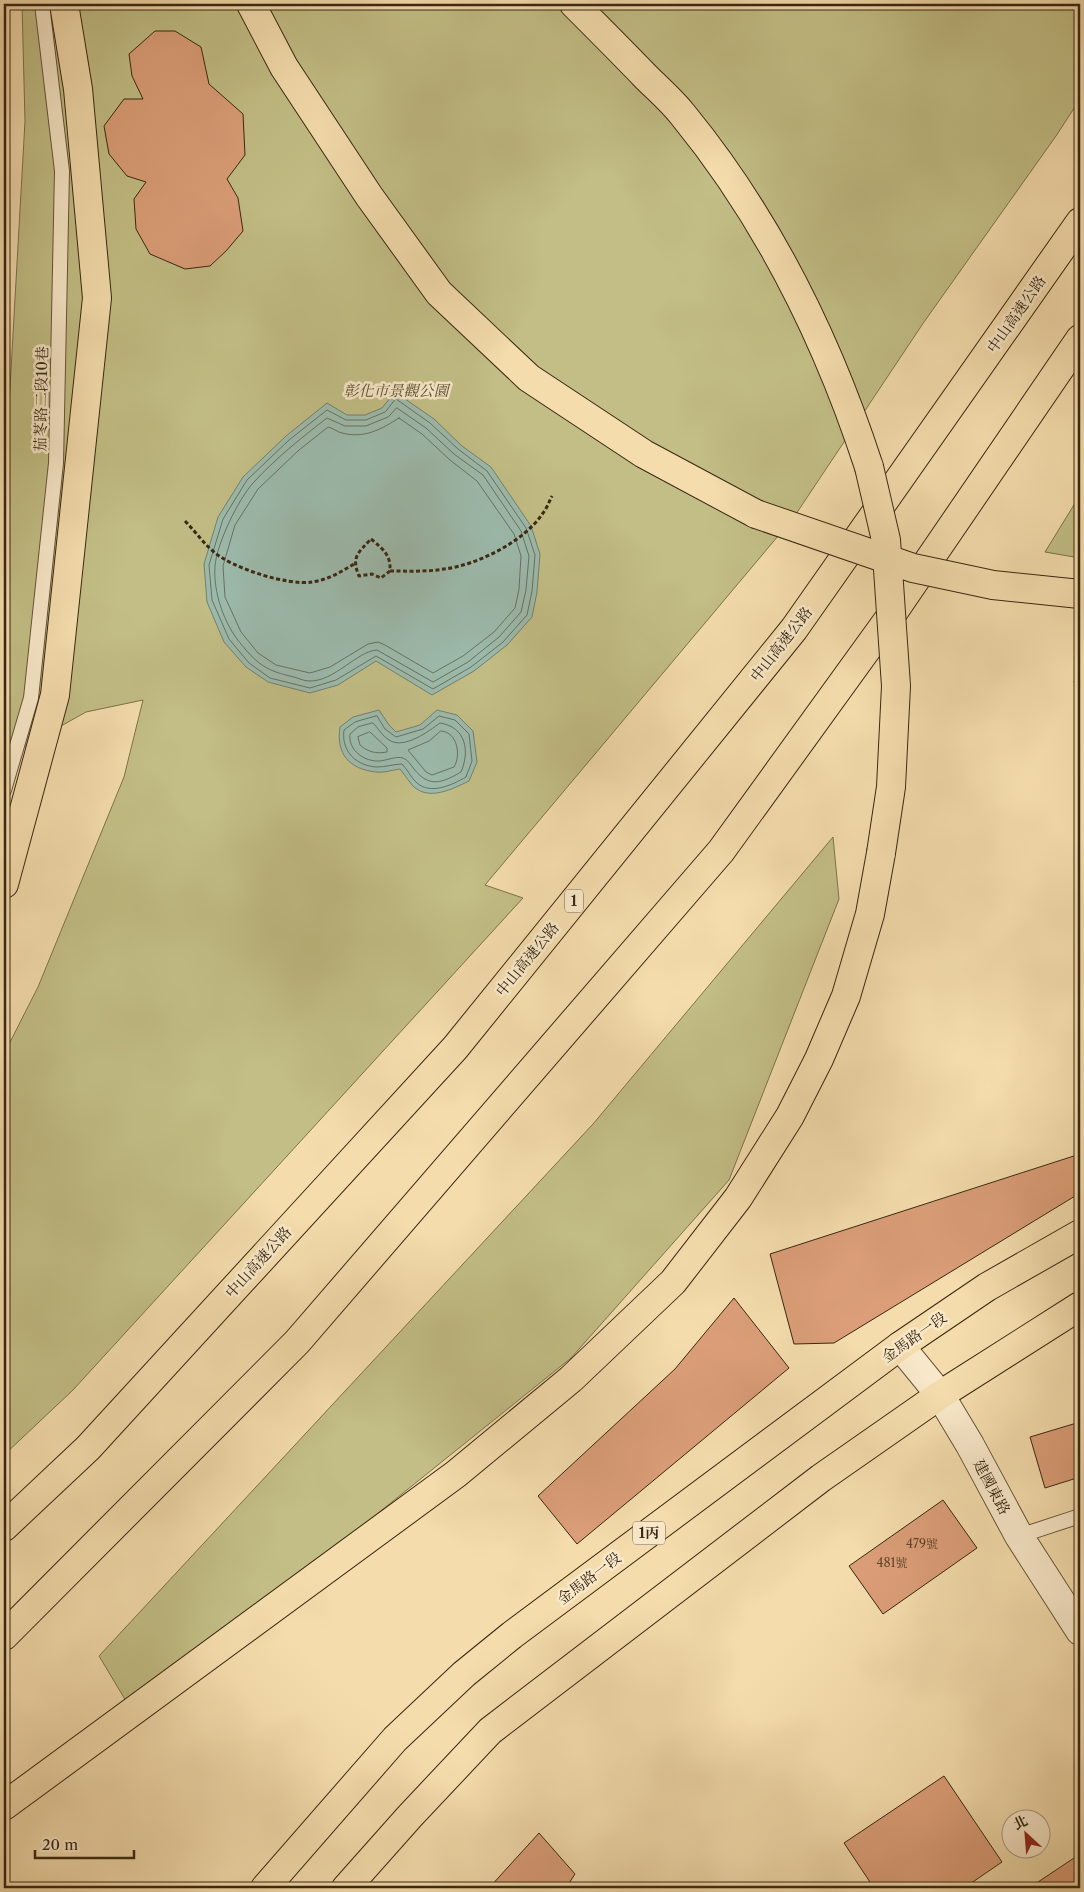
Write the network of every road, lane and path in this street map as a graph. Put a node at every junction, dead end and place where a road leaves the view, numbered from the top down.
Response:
1 (42, 4) edge
2 (64, 4) edge
3 (251, 4) edge
4 (574, 4) edge
5 (1080, 222) edge
6 (1080, 339) edge
7 (552, 496) dead end
8 (185, 521) dead end
9 (354, 564) junction
10 (390, 571) junction
11 (1080, 594) edge
12 (4, 790) edge
13 (4, 884) edge
14 (1080, 1234) edge
15 (1080, 1306) edge
16 (900, 1346) junction
17 (940, 1395) junction
18 (1080, 1516) edge
19 (4, 1527) edge
20 (1019, 1536) junction
21 (1080, 1631) edge
22 (4, 1636) edge
23 (4, 1806) edge
24 (265, 1888) edge
25 (346, 1888) edge

1 - 12 lane, 茄苳路二段10巷
2 - 13 main road
3 - 11 main road, bridge
4 - 23 main road, bridge
5 - 19 main road, 中山高速公路 / 1, bridge
6 - 22 main road, bridge
7 - 10 path
8 - 9 path
9 - 10 path
9 - 10 path
14 - 16 main road, 金馬路一段 / 1丙
15 - 17 main road
16 - 17 street, 建國東路
16 - 24 main road, 金馬路一段 / 1丙
17 - 20 street, 建國東路
17 - 25 main road
18 - 20 lane
20 - 21 street, 建國東路

